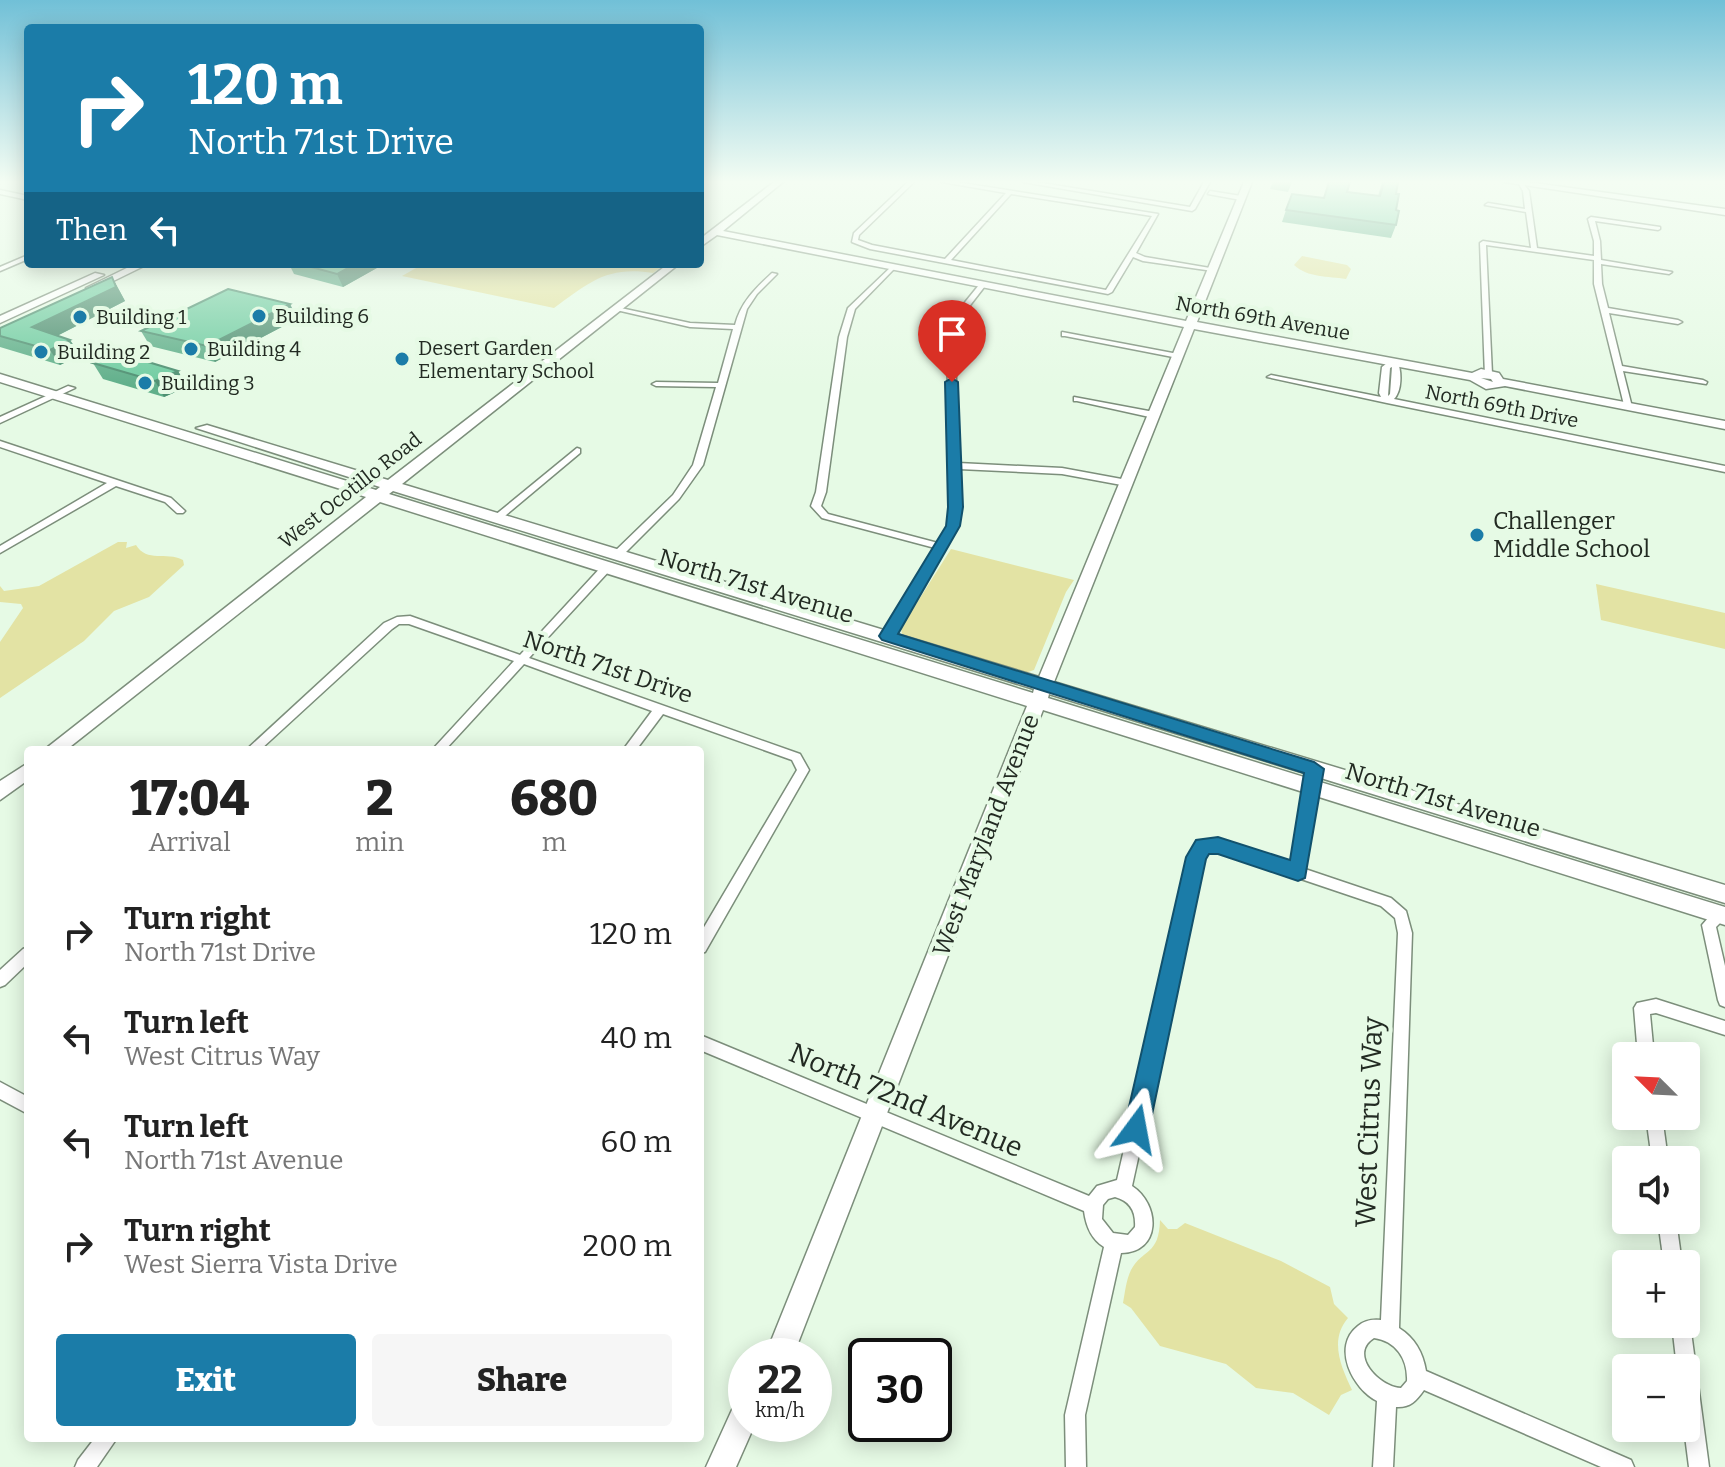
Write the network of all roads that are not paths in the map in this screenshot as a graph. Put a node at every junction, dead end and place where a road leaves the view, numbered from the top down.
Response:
1 (806, 250) edge
2 (889, 250) edge
3 (957, 250) edge
4 (1134, 250) edge
5 (1220, 250) edge
6 (1482, 250) edge
7 (1542, 250) edge
8 (1596, 250) edge
9 (1132, 254) junction
10 (24, 259) edge
11 (1598, 260) junction
12 (947, 261) junction
13 (114, 268) edge
14 (134, 268) edge
15 (669, 268) edge
16 (892, 268) junction
17 (0, 269) edge
18 (1213, 269) junction
19 (1669, 272) dead end
20 (774, 274) dead end
21 (981, 286) junction
22 (616, 309) junction
23 (1605, 310) junction
24 (0, 320) edge
25 (1678, 322) dead end
26 (1190, 324) junction
27 (737, 327) junction
28 (0, 330) edge
29 (1065, 334) dead end
30 (1178, 356) junction
31 (1394, 362) junction
32 (0, 366) edge
33 (1619, 368) junction
34 (1488, 374) junction
35 (1271, 377) dead end
36 (1474, 377) junction
37 (0, 378) edge
38 (1502, 382) junction
39 (1703, 382) dead end
40 (656, 384) dead end
41 (721, 385) junction
42 (71, 388) junction
43 (55, 396) junction
44 (1077, 399) dead end
45 (1387, 401) junction
46 (1628, 407) junction
47 (1154, 415) junction
48 (0, 420) edge
49 (1725, 425) edge
50 (0, 429) edge
51 (0, 444) edge
52 (15, 449) junction
53 (577, 451) dead end
54 (0, 458) edge
55 (954, 466) junction
56 (1725, 469) edge
57 (115, 482) junction
58 (1127, 483) junction
59 (385, 490) junction
60 (180, 511) dead end
61 (497, 518) junction
62 (941, 547) junction
63 (0, 550) edge
64 (612, 561) junction
65 (888, 636) junction
66 (520, 661) junction
67 (1041, 694) junction
68 (660, 709) junction
69 (58, 746) edge
70 (256, 746) edge
71 (442, 746) edge
72 (632, 746) edge
73 (24, 773) edge
74 (1313, 778) junction
75 (0, 792) edge
76 (1298, 872) junction
77 (1722, 907) edge
78 (704, 940) edge
79 (24, 958) edge
80 (0, 980) edge
81 (1725, 1000) edge
82 (1725, 1028) edge
83 (1645, 1042) edge
84 (704, 1044) edge
85 (0, 1090) edge
86 (24, 1104) edge
87 (877, 1116) junction
88 (1123, 1190) junction
89 (1093, 1206) junction
90 (1114, 1243) junction
91 (1390, 1332) junction
92 (786, 1338) edge
93 (1683, 1338) edge
94 (1417, 1377) junction
95 (1387, 1397) junction
96 (104, 1442) edge
97 (732, 1442) edge
98 (85, 1467) edge
99 (721, 1467) edge
100 (1076, 1467) edge
101 (1383, 1467) edge
102 (1624, 1467) edge
103 (1699, 1467) edge

1 - 16 street, North 69th Avenue
2 - 12 street
3 - 12 street
4 - 9 street
5 - 18 street, West Maryland Avenue
6 - 34 street
7 - 11 street
8 - 11 street
9 - 12 street
9 - 18 street
10 - 17 street
11 - 19 street
11 - 23 street
13 - 24 street
14 - 28 street
15 - 22 street, West Ocotillo Road
16 - 21 street, North 69th Avenue
16 - 62 street
18 - 26 street, West Maryland Avenue
20 - 27 street
21 - 26 street, North 69th Avenue
21 - 55 street
22 - 27 street
22 - 59 street, West Ocotillo Road
23 - 25 street
23 - 33 street
26 - 30 street, West Maryland Avenue
26 - 31 street, North 69th Avenue
27 - 41 street
29 - 30 street
30 - 47 street, West Maryland Avenue
31 - 36 street, North 69th Avenue
31 - 45 street
32 - 42 street, North 71st Avenue
33 - 39 street
33 - 46 street
34 - 36 street, North 69th Avenue
34 - 38 street, North 69th Avenue
35 - 45 street, North 69th Drive
36 - 38 street, North 69th Avenue
37 - 43 street, North 71st Avenue
38 - 46 street, North 69th Avenue
40 - 41 street
41 - 64 street
42 - 43 street
42 - 59 street, North 71st Avenue
43 - 48 street
43 - 50 street
43 - 59 street, North 71st Avenue
44 - 47 street
45 - 56 street, North 69th Drive
46 - 49 street, North 69th Avenue
47 - 58 street, West Maryland Avenue
51 - 52 street
52 - 54 street
52 - 57 street
53 - 61 street
55 - 58 street
55 - 62 street
57 - 60 street
57 - 63 street
58 - 67 street, West Maryland Avenue
59 - 61 street, North 71st Avenue
59 - 64 street, North 71st Avenue
59 - 69 street, West Ocotillo Road
61 - 64 street, North 71st Avenue
62 - 65 street
64 - 65 street, North 71st Avenue
64 - 66 street
64 - 67 street, North 71st Avenue
65 - 67 street, North 71st Avenue
66 - 68 street, North 71st Drive
66 - 70 street, North 71st Drive
66 - 71 street
67 - 74 street, North 71st Avenue
67 - 87 street, West Maryland Avenue
68 - 72 street
68 - 78 street, North 71st Drive
73 - 75 street
74 - 76 street
74 - 77 street, North 71st Avenue
76 - 88 street
76 - 91 street, West Citrus Way
77 - 81 street
79 - 80 street
82 - 83 street
84 - 87 street, North 72nd Avenue
85 - 86 street
87 - 89 street, North 72nd Avenue
87 - 92 street, West Maryland Avenue
88 - 89 street
88 - 90 street
89 - 90 street
90 - 100 street
91 - 94 street
91 - 95 street
93 - 103 street
94 - 95 street
94 - 102 street
95 - 101 street
96 - 98 street
97 - 99 street

